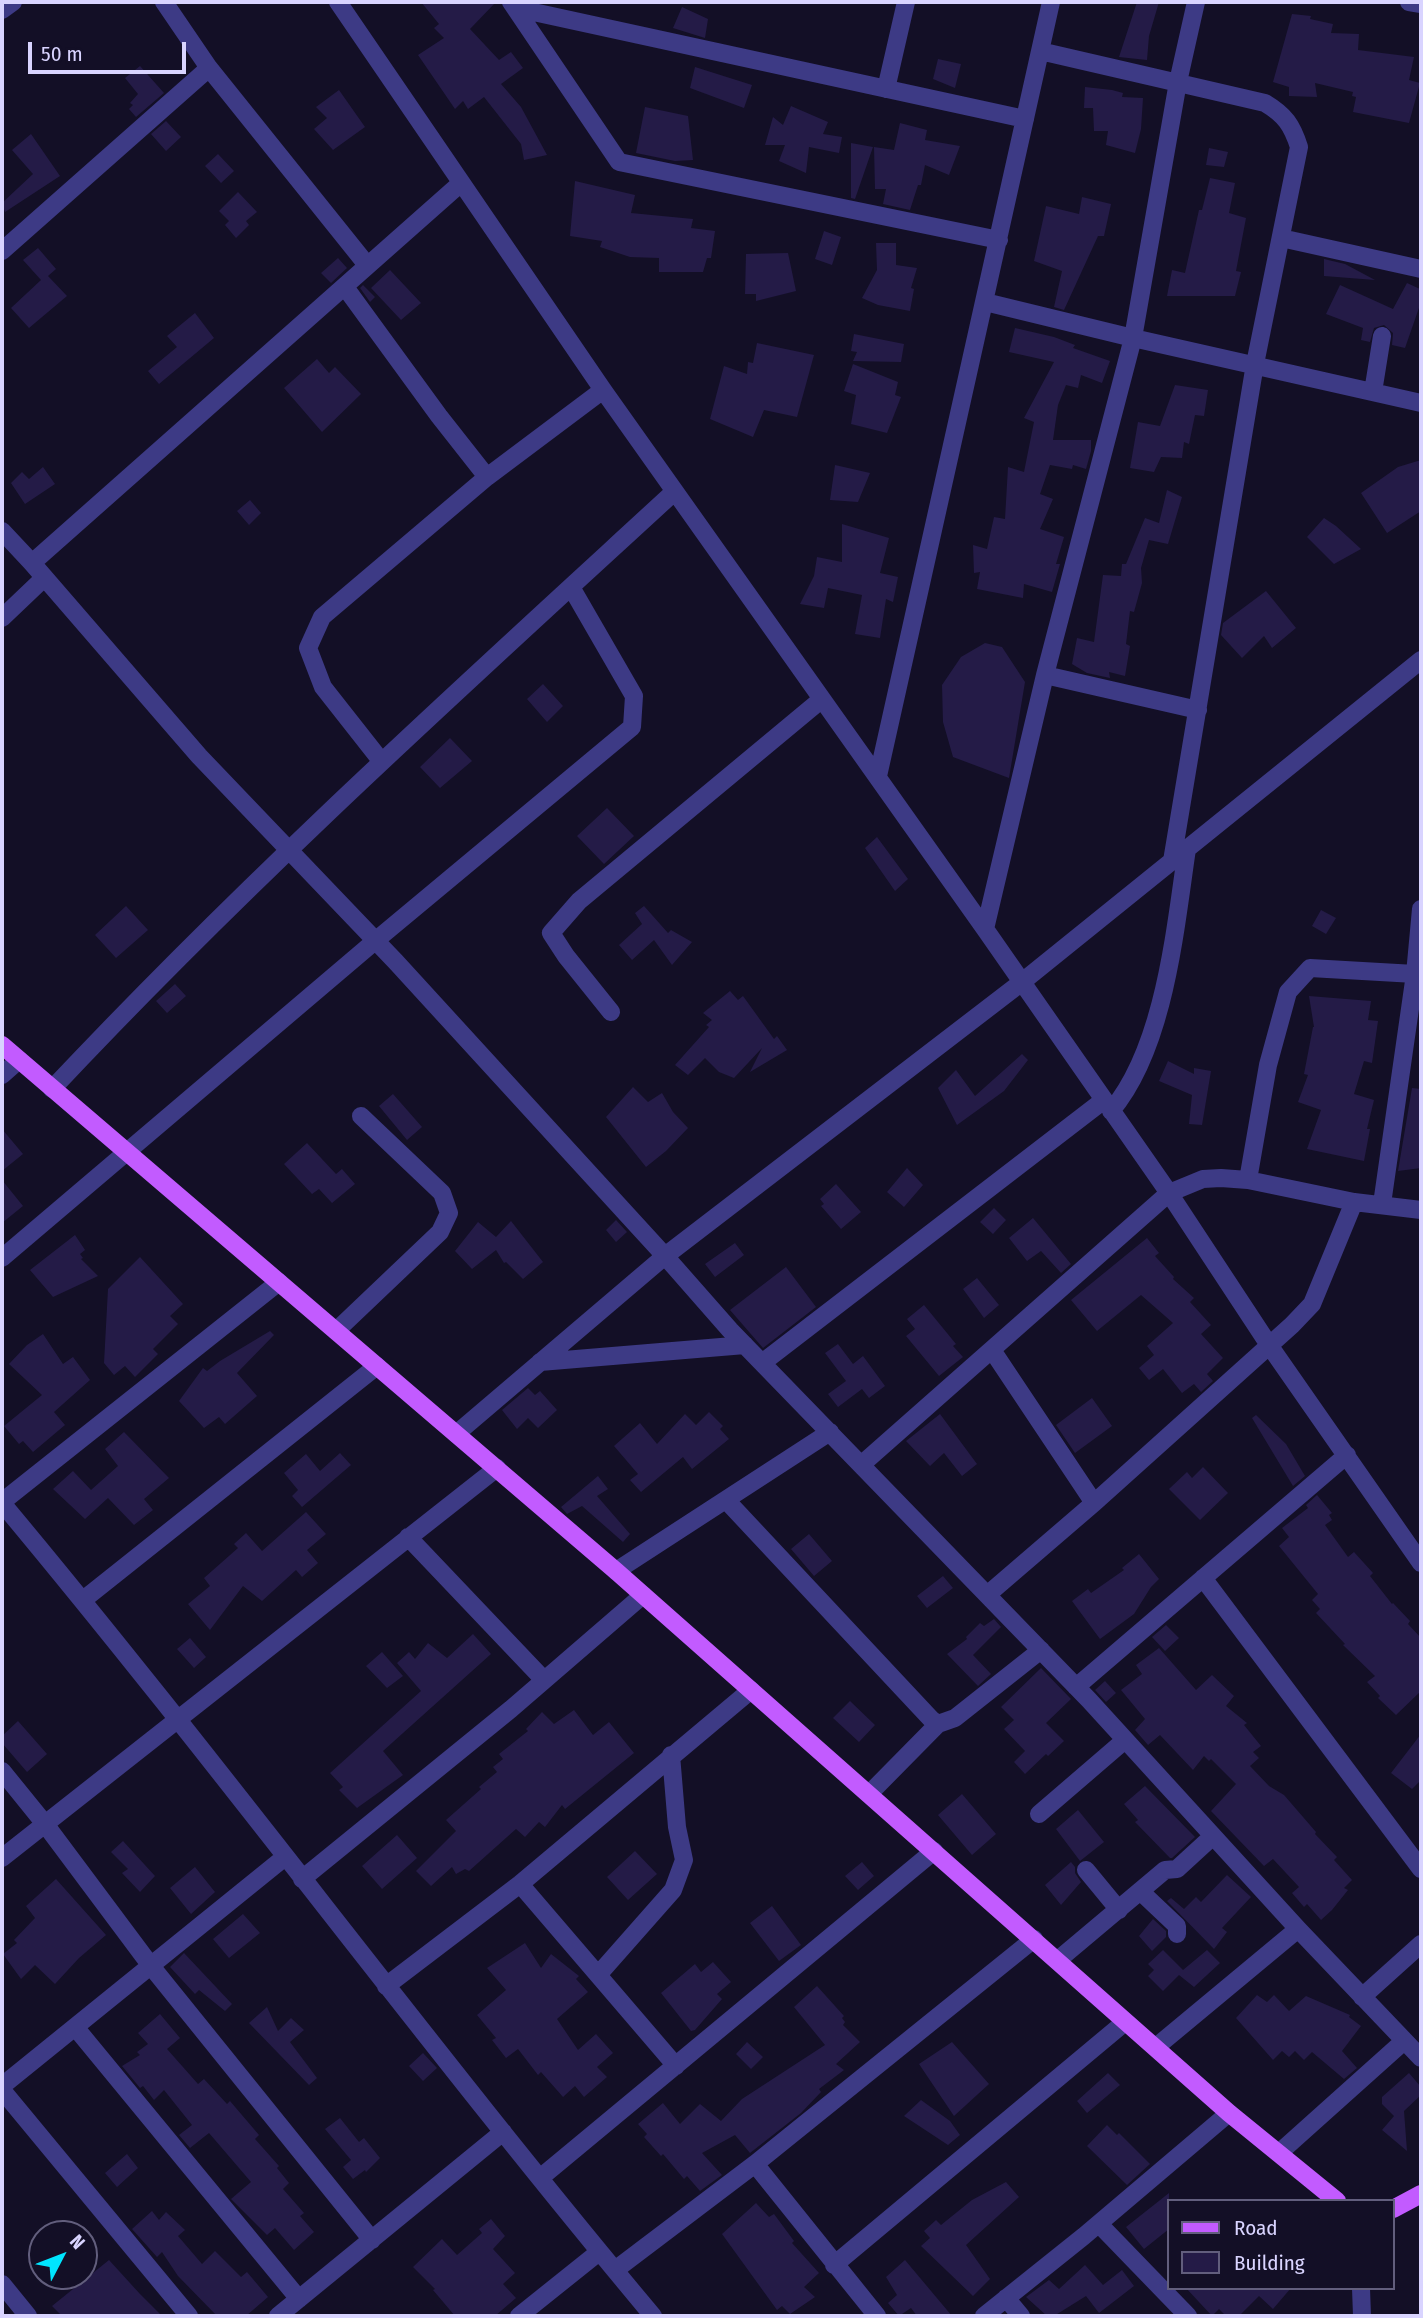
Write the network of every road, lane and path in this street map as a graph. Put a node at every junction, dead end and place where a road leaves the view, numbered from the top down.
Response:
1 (13, 2) edge
2 (164, 2) edge
3 (338, 2) edge
4 (906, 2) edge
5 (1051, 2) edge
6 (1196, 2) edge
7 (1409, 2) edge
8 (1421, 4) edge
9 (513, 5) edge
10 (2, 10) edge
11 (1040, 51) junction
12 (209, 68) junction
13 (1178, 82) junction
14 (886, 89) junction
15 (1025, 119) junction
16 (461, 183) junction
17 (1281, 238) junction
18 (999, 240) junction
19 (2, 251) edge
20 (367, 265) junction
21 (1421, 269) edge
22 (345, 286) junction
23 (985, 302) junction
24 (1382, 336) dead end
25 (1133, 338) junction
26 (1255, 364) junction
27 (603, 390) junction
28 (1373, 392) junction
29 (1421, 403) edge
30 (487, 477) junction
31 (674, 492) junction
32 (2, 531) edge
33 (32, 563) junction
34 (44, 578) junction
35 (571, 587) junction
36 (2, 618) edge
37 (1421, 660) edge
38 (1045, 675) junction
39 (822, 699) junction
40 (1198, 710) junction
41 (382, 762) junction
42 (878, 776) junction
43 (1187, 849) junction
44 (289, 850) junction
45 (1172, 861) junction
46 (1421, 909) edge
47 (985, 929) junction
48 (375, 941) junction
49 (1415, 974) junction
50 (1022, 982) junction
51 (611, 1012) dead end
52 (2, 1045) edge
53 (19, 1060) junction
54 (2, 1075) edge
55 (52, 1089) junction
56 (1107, 1105) junction
57 (361, 1116) dead end
58 (126, 1153) junction
59 (1248, 1180) junction
60 (1169, 1194) junction
61 (1354, 1202) junction
62 (1381, 1203) junction
63 (1421, 1210) edge
64 (665, 1256) junction
65 (2, 1258) edge
66 (279, 1282) junction
67 (336, 1331) junction
68 (745, 1345) junction
69 (1269, 1345) junction
70 (992, 1350) junction
71 (540, 1362) junction
72 (762, 1363) junction
73 (377, 1366) junction
74 (830, 1433) junction
75 (456, 1434) junction
76 (1347, 1455) junction
77 (861, 1465) junction
78 (497, 1468) junction
79 (726, 1500) junction
80 (2, 1503) edge
81 (1094, 1503) junction
82 (408, 1537) junction
83 (1421, 1563) edge
84 (616, 1571) junction
85 (1203, 1578) junction
86 (643, 1595) junction
87 (987, 1595) junction
88 (83, 1601) junction
89 (1041, 1650) junction
90 (544, 1680) junction
91 (1076, 1687) junction
92 (751, 1689) junction
93 (176, 1719) junction
94 (938, 1724) junction
95 (1125, 1740) junction
96 (671, 1755) junction
97 (2, 1771) edge
98 (869, 1794) junction
99 (1039, 1814) dead end
100 (45, 1824) junction
101 (1213, 1836) junction
102 (934, 1851) junction
103 (285, 1857) junction
104 (2, 1858) edge
105 (1421, 1869) edge
106 (1086, 1870) dead end
107 (302, 1879) junction
108 (520, 1884) junction
109 (1140, 1891) junction
110 (1119, 1910) junction
111 (1298, 1929) junction
112 (1177, 1934) dead end
113 (1034, 1939) junction
114 (1421, 1944) edge
115 (1058, 1960) junction
116 (151, 1966) junction
117 (598, 1975) junction
118 (386, 1986) junction
119 (1362, 1997) junction
120 (1125, 2022) junction
121 (75, 2027) junction
122 (1405, 2041) junction
123 (1156, 2047) junction
124 (1421, 2059) edge
125 (676, 2066) junction
126 (2, 2088) edge
127 (1229, 2113) junction
128 (503, 2132) junction
129 (1279, 2153) junction
130 (755, 2164) junction
131 (540, 2178) junction
132 (1421, 2194) edge
133 (1335, 2199) edge
134 (1395, 2208) edge
135 (1099, 2224) junction
136 (372, 2240) junction
137 (600, 2252) junction
138 (834, 2265) junction
139 (615, 2270) junction
140 (2, 2284) edge
141 (1361, 2290) edge
142 (1006, 2298) junction
143 (299, 2299) junction
144 (28, 2316) edge
145 (188, 2316) edge
146 (278, 2316) edge
147 (519, 2316) edge
148 (653, 2316) edge
149 (877, 2316) edge
150 (984, 2316) edge
151 (1021, 2316) edge
152 (1188, 2316) edge
153 (1362, 2316) edge

1 - 10 street
2 - 12 street
3 - 16 street
4 - 14 street
5 - 11 street
6 - 13 street
7 - 8 street
9 - 14 street
9 - 18 street
11 - 13 street
11 - 15 street
12 - 19 street
12 - 20 street
13 - 17 street
13 - 25 street
14 - 15 street
15 - 18 street
16 - 20 street
16 - 27 street
17 - 21 street
17 - 26 street
18 - 23 street
20 - 22 street
22 - 30 street
22 - 33 street
23 - 25 street
23 - 42 street
24 - 28 street
25 - 26 street
25 - 38 street
26 - 28 street
26 - 40 street
27 - 30 street
27 - 31 street
28 - 29 street
30 - 41 street
31 - 35 street
31 - 39 street
32 - 33 street
33 - 34 street
34 - 36 street
34 - 44 street
35 - 41 street
35 - 48 street
37 - 43 street
38 - 40 street
38 - 47 street
39 - 42 street
39 - 51 street
40 - 45 street
41 - 44 street
42 - 47 street
43 - 45 street
43 - 56 street
44 - 48 street
44 - 55 street
45 - 50 street
46 - 49 street
47 - 50 street
48 - 58 street
48 - 64 street
49 - 59 street
49 - 62 street
50 - 56 street
50 - 64 street
52 - 53 main road
53 - 54 street
53 - 55 main road
55 - 58 main road
56 - 60 street
56 - 72 street
57 - 67 street
58 - 65 street
58 - 66 main road
59 - 60 street
59 - 61 street
60 - 69 street
60 - 70 street
61 - 62 street
61 - 69 street
62 - 63 street
64 - 68 street
64 - 71 street
66 - 67 main road
66 - 80 street
67 - 73 main road
68 - 71 street
68 - 72 street
69 - 76 street
69 - 81 street
70 - 77 street
70 - 81 street
71 - 75 street
72 - 74 street
73 - 75 main road
73 - 88 street
74 - 77 street
74 - 79 street
75 - 78 main road
76 - 83 street
76 - 85 street
77 - 87 street
78 - 82 street
78 - 84 main road
79 - 84 street
79 - 94 street
80 - 88 street
81 - 87 street
82 - 90 street
82 - 93 street
84 - 86 main road
85 - 91 street
85 - 105 street
86 - 90 street
86 - 92 main road
87 - 89 street
88 - 93 street
89 - 91 street
89 - 94 street
90 - 107 street
91 - 95 street
92 - 96 street
92 - 98 main road
93 - 100 street
93 - 103 street
94 - 98 street
95 - 99 street
95 - 101 street
96 - 108 street
96 - 117 street
97 - 100 street
98 - 102 main road
100 - 104 street
100 - 116 street
101 - 109 street
101 - 111 street
102 - 113 main road
102 - 125 street
103 - 107 street
103 - 116 street
106 - 110 street
107 - 118 street
108 - 117 street
108 - 118 street
109 - 110 street
109 - 112 street
110 - 115 street
111 - 119 street
111 - 123 street
113 - 115 main road
113 - 130 street
114 - 119 street
115 - 120 main road
116 - 121 street
116 - 136 street
117 - 125 street
118 - 128 street
119 - 122 street
120 - 123 main road
120 - 138 street
121 - 126 street
121 - 143 street
122 - 124 street
122 - 129 street
123 - 127 main road
125 - 131 street
126 - 145 street
127 - 129 main road
127 - 135 street
128 - 131 street
128 - 136 street
129 - 133 main road
130 - 138 street
130 - 139 street
131 - 137 street
132 - 134 main road
135 - 142 street
135 - 152 street
136 - 143 street
137 - 139 street
137 - 147 street
138 - 149 street
139 - 148 street
140 - 144 street
141 - 153 street
142 - 150 street
142 - 151 street
143 - 146 street

